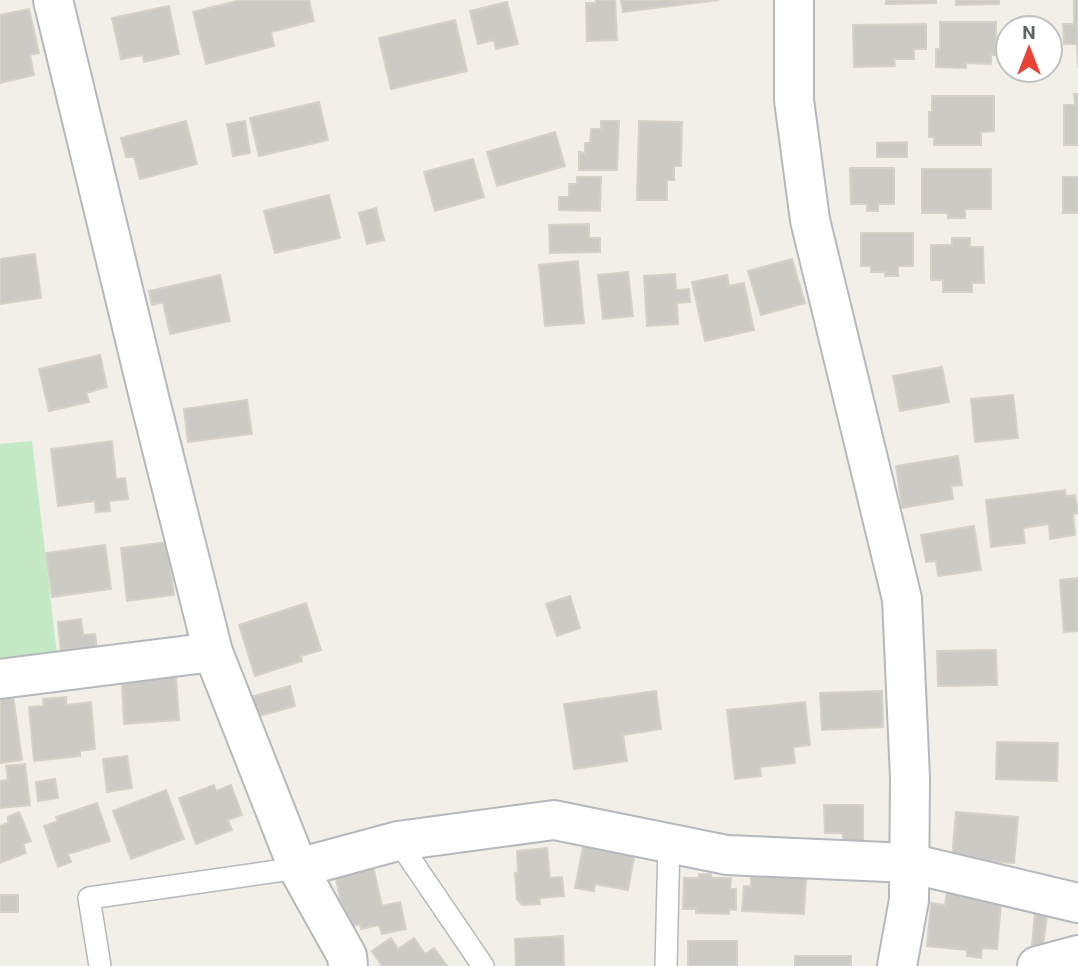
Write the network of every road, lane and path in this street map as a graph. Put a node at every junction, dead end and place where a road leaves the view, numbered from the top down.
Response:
1 (52, 0) edge
2 (794, 0) edge
3 (213, 652) junction
4 (0, 678) edge
5 (398, 841) junction
6 (669, 842) junction
7 (909, 863) junction
8 (298, 867) junction
9 (1078, 903) edge
10 (1078, 955) edge
11 (100, 966) edge
12 (348, 966) edge
13 (483, 966) edge
14 (666, 966) edge
15 (897, 966) edge
16 (1037, 966) edge

1 - 3 street
2 - 7 street
3 - 4 street
3 - 8 street
5 - 6 street
5 - 8 street
5 - 13 lane
6 - 7 street
6 - 14 lane
7 - 9 street
7 - 15 street
8 - 11 lane
8 - 12 street
10 - 16 street

